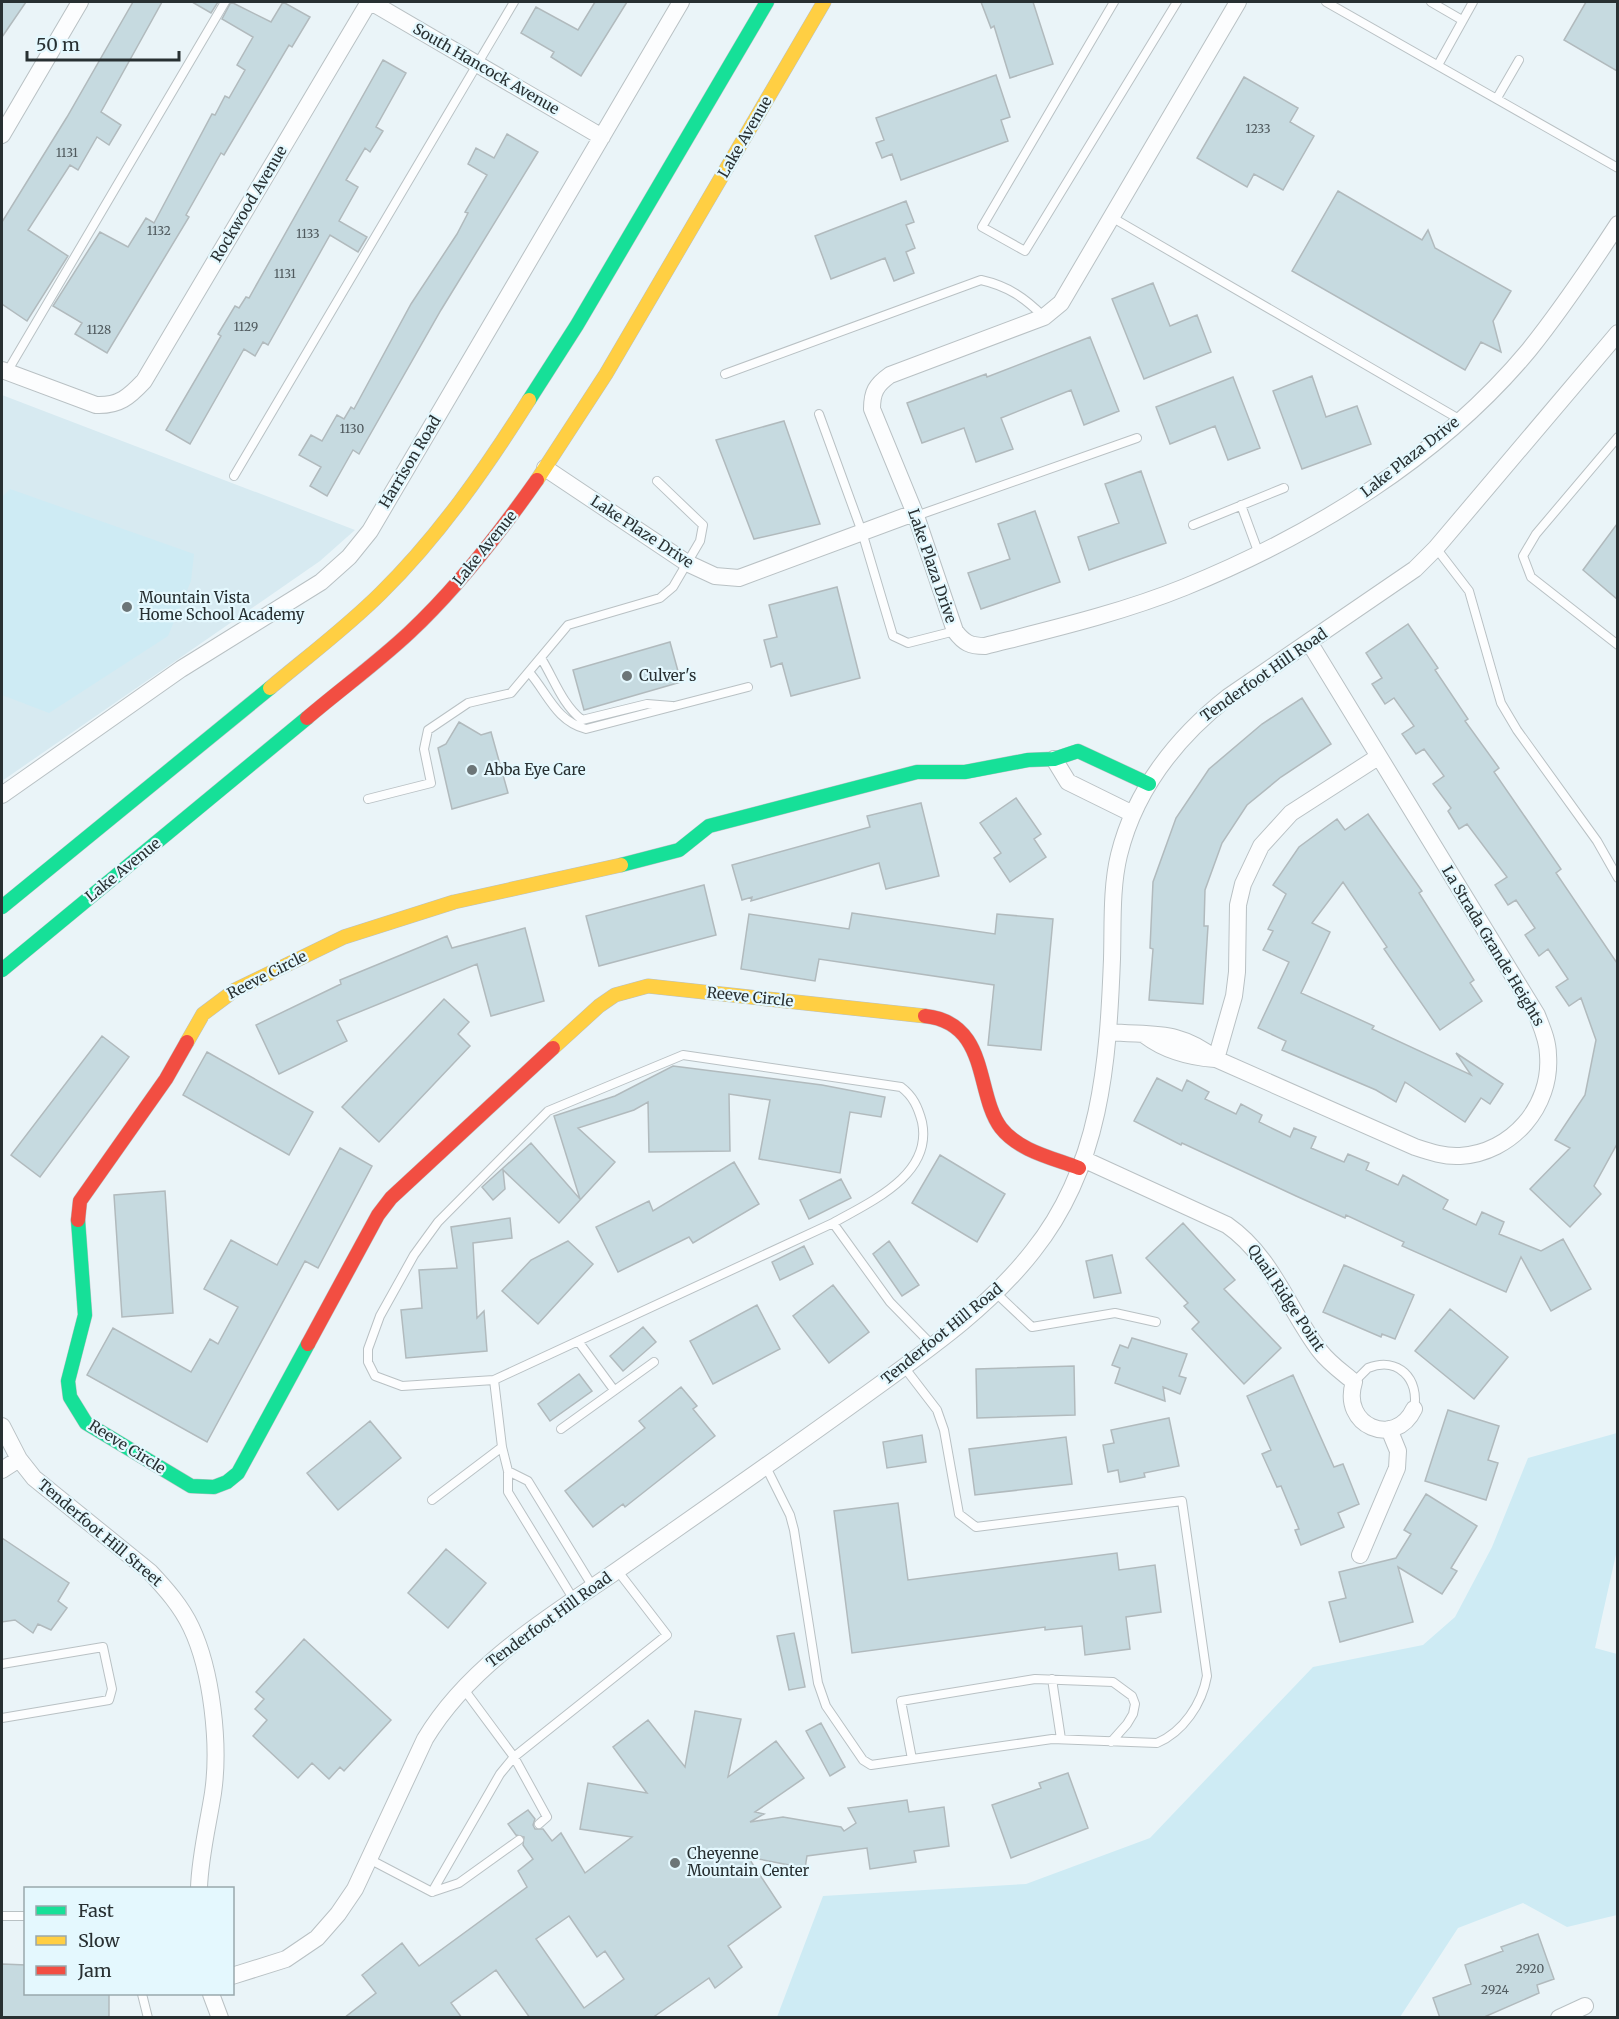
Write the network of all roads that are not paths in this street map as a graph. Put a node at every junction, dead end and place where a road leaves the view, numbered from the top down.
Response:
1 (80, 2) edge
2 (225, 2) edge
3 (370, 2) edge
4 (514, 2) edge
5 (681, 2) edge
6 (767, 2) edge
7 (824, 2) edge
8 (1114, 2) edge
9 (1177, 2) edge
10 (1238, 2) edge
11 (1326, 2) edge
12 (1431, 2) edge
13 (1473, 2) edge
14 (1462, 20) junction
15 (1519, 60) dead end
16 (477, 64) junction
17 (1438, 65) junction
18 (1497, 98) junction
19 (2, 135) edge
20 (602, 137) junction
21 (1617, 168) edge
22 (1113, 218) junction
23 (1617, 224) edge
24 (1044, 317) junction
25 (1617, 333) edge
26 (4, 371) edge
27 (725, 374) dead end
28 (819, 414) dead end
29 (1459, 419) junction
30 (1617, 437) edge
31 (1137, 438) dead end
32 (545, 468) junction
33 (234, 476) dead end
34 (657, 481) dead end
35 (1284, 488) dead end
36 (1241, 505) junction
37 (915, 515) junction
38 (1193, 525) dead end
39 (861, 532) junction
40 (1436, 548) junction
41 (1259, 554) junction
42 (687, 563) junction
43 (955, 631) junction
44 (1309, 642) junction
45 (1617, 645) edge
46 (541, 658) junction
47 (529, 672) junction
48 (748, 687) dead end
49 (676, 707) junction
50 (1378, 757) junction
51 (1053, 759) junction
52 (1149, 784) junction
53 (2, 795) edge
54 (368, 799) dead end
55 (1133, 814) junction
56 (1617, 878) edge
57 (2, 907) edge
58 (2, 970) edge
59 (1109, 1032) junction
60 (1216, 1059) junction
61 (1081, 1163) junction
62 (833, 1223) junction
63 (996, 1293) junction
64 (1156, 1322) dead end
65 (578, 1341) junction
66 (932, 1345) junction
67 (654, 1362) dead end
68 (904, 1367) junction
69 (494, 1380) junction
70 (1354, 1382) junction
71 (614, 1390) junction
72 (1414, 1409) joint
73 (2, 1426) edge
74 (561, 1429) dead end
75 (1389, 1429) junction
76 (502, 1447) junction
77 (19, 1459) junction
78 (766, 1467) junction
79 (2, 1470) edge
80 (508, 1471) junction
81 (432, 1500) dead end
82 (1360, 1555) dead end
83 (617, 1570) junction
84 (593, 1587) junction
85 (574, 1600) junction
86 (2, 1664) edge
87 (1052, 1680) junction
88 (462, 1687) junction
89 (2, 1718) edge
90 (1061, 1740) junction
91 (1111, 1742) junction
92 (514, 1757) junction
93 (912, 1759) junction
94 (539, 1824) dead end
95 (519, 1840) dead end
96 (369, 1859) junction
97 (199, 1887) edge
98 (432, 1892) junction
99 (2, 1916) edge
100 (24, 1916) edge
101 (234, 1975) edge
102 (142, 1995) edge
103 (212, 1995) edge
104 (1585, 2006) dead end
105 (148, 2018) edge
106 (220, 2018) edge
107 (1559, 2018) edge

1 - 19 street
2 - 26 lane
3 - 16 street, South Hancock Avenue
3 - 26 street, Rockwood Avenue
4 - 16 lane
5 - 20 street, Harrison Road
6 - 57 street
7 - 32 street, Lake Avenue
8 - 9 lane
10 - 22 street, Lake Plaza Drive
11 - 17 lane
12 - 14 lane
13 - 14 lane
14 - 17 lane
15 - 18 lane
16 - 20 street, South Hancock Avenue
16 - 33 lane
17 - 18 lane
18 - 21 lane
20 - 53 street, Harrison Road
22 - 24 street, Lake Plaza Drive
22 - 29 lane
23 - 29 street, Lake Plaza Drive
24 - 27 lane
24 - 37 street, Lake Plaza Drive
25 - 40 street, Tenderfoot Hill Road
28 - 39 lane
29 - 41 street, Lake Plaza Drive
30 - 45 lane
31 - 37 lane
32 - 42 street, Lake Plaze Drive
32 - 58 street, Lake Avenue
34 - 42 lane
35 - 36 lane
36 - 38 lane
36 - 41 lane
37 - 39 street, Lake Plaze Drive
37 - 43 street, Lake Plaza Drive
39 - 42 street, Lake Plaze Drive
39 - 43 lane
40 - 44 street, Tenderfoot Hill Road
40 - 56 lane
41 - 43 street, Lake Plaza Drive
42 - 46 lane
44 - 50 street, La Strada Grande Heights
44 - 52 street, Tenderfoot Hill Road
46 - 47 lane
46 - 49 lane
47 - 49 lane
47 - 54 lane
48 - 49 lane
50 - 60 street
50 - 60 street, La Strada Grande Heights
51 - 52 street, Reeve Circle
51 - 55 street
51 - 61 street, Reeve Circle
52 - 55 street, Tenderfoot Hill Road
55 - 59 street, Tenderfoot Hill Road
59 - 60 street, La Strada Grande Heights
59 - 61 street, Tenderfoot Hill Road
61 - 63 street, Tenderfoot Hill Road
61 - 70 street, Quail Ridge Point
62 - 65 lane
62 - 66 lane
62 - 69 lane
63 - 64 lane
63 - 66 street, Tenderfoot Hill Road
65 - 69 lane
65 - 71 lane
66 - 68 street, Tenderfoot Hill Road
67 - 71 lane
68 - 78 street, Tenderfoot Hill Road
68 - 91 lane
69 - 76 lane
70 - 72 lane
70 - 75 street
71 - 74 lane
72 - 75 street
73 - 77 street, Tenderfoot Hill Street
75 - 82 street
76 - 80 lane
76 - 81 lane
77 - 79 street
77 - 97 street, Tenderfoot Hill Street
78 - 83 street, Tenderfoot Hill Road
78 - 93 lane
80 - 84 lane
80 - 85 lane
83 - 84 street, Tenderfoot Hill Road
83 - 92 lane
84 - 85 street, Tenderfoot Hill Road
85 - 88 street, Tenderfoot Hill Road
86 - 89 lane
87 - 90 lane
87 - 91 lane
87 - 93 lane
88 - 92 lane
88 - 96 street, Tenderfoot Hill Road
90 - 91 lane
90 - 93 lane
92 - 94 lane
92 - 98 lane
95 - 98 lane
96 - 98 lane
96 - 101 street, Tenderfoot Hill Road
99 - 100 lane
102 - 105 lane
103 - 106 street
104 - 107 street

